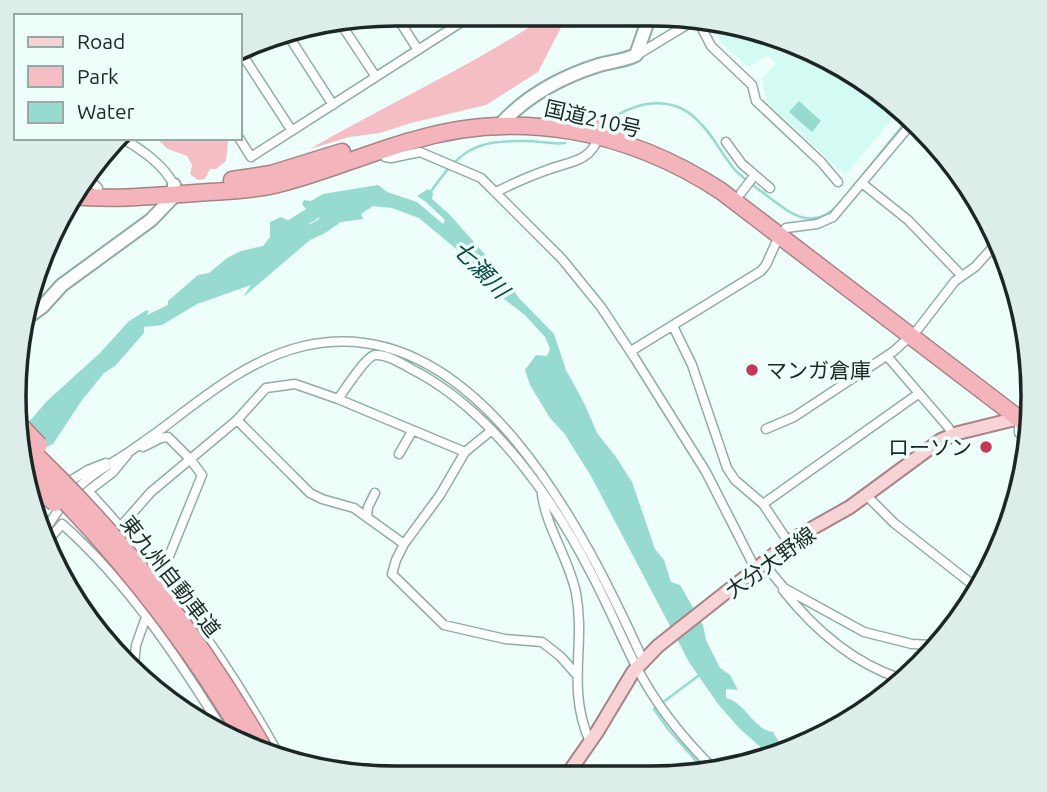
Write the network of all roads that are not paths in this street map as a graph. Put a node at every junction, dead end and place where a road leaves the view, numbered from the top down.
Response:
1 (403, 26) edge
2 (455, 26) edge
3 (646, 26) edge
4 (682, 28) edge
5 (344, 30) edge
6 (703, 30) edge
7 (292, 41) edge
8 (418, 50) junction
9 (636, 55) junction
10 (245, 58) edge
11 (376, 77) junction
12 (333, 105) junction
13 (505, 120) junction
14 (907, 130) edge
15 (292, 131) junction
16 (599, 136) junction
17 (240, 140) edge
18 (128, 142) edge
19 (726, 142) dead end
20 (381, 151) junction
21 (95, 182) edge
22 (838, 182) dead end
23 (748, 184) junction
24 (863, 184) junction
25 (770, 188) dead end
26 (175, 190) junction
27 (496, 192) junction
28 (85, 197) edge
29 (782, 232) junction
30 (991, 250) edge
31 (962, 276) junction
32 (37, 307) edge
33 (673, 326) junction
34 (914, 333) junction
35 (631, 351) junction
36 (887, 356) junction
37 (918, 394) junction
38 (338, 399) junction
39 (1020, 415) edge
40 (1020, 419) edge
41 (237, 420) junction
42 (766, 429) dead end
43 (492, 430) junction
44 (411, 433) dead end
45 (28, 434) edge
46 (953, 435) junction
47 (30, 450) edge
48 (465, 452) junction
49 (399, 454) dead end
50 (127, 455) junction
51 (190, 459) junction
52 (113, 461) junction
53 (33, 470) edge
54 (38, 490) edge
55 (542, 492) junction
56 (375, 493) dead end
57 (866, 495) junction
58 (42, 502) edge
59 (763, 504) junction
60 (367, 517) junction
61 (49, 522) edge
62 (121, 526) junction
63 (53, 535) edge
64 (789, 543) junction
65 (404, 544) junction
66 (108, 547) junction
67 (760, 567) junction
68 (777, 580) junction
69 (159, 582) junction
70 (970, 583) edge
71 (146, 617) junction
72 (924, 645) edge
73 (135, 657) edge
74 (640, 664) junction
75 (576, 674) junction
76 (893, 675) edge
77 (215, 718) edge
78 (240, 731) edge
79 (258, 739) edge
80 (590, 742) junction
81 (272, 744) edge
82 (707, 762) edge
83 (573, 766) edge

1 - 8 street
2 - 8 street
3 - 9 street
4 - 9 street
5 - 11 street
6 - 22 street
7 - 12 street
8 - 11 street
9 - 13 street
10 - 15 street
11 - 12 street
12 - 15 street
13 - 16 highway, 国道210号
13 - 20 highway, 国道210号
13 - 23 highway, 国道210号
13 - 26 highway, 国道210号
14 - 24 street
15 - 17 street
16 - 27 street
16 - 29 highway, 国道210号
18 - 26 street
19 - 23 street
20 - 26 highway, 国道210号
20 - 27 street
21 - 26 highway, 国道210号
23 - 25 street
23 - 29 highway, 国道210号
24 - 29 street
24 - 31 street
26 - 28 highway, 国道210号
26 - 32 street
27 - 35 street
29 - 33 street
29 - 34 highway, 国道210号
30 - 31 street
31 - 34 street
33 - 35 street
33 - 59 street
34 - 36 street
34 - 39 highway, 国道210号
35 - 67 street
36 - 37 street
36 - 42 street
37 - 46 street
37 - 59 street
38 - 41 street
38 - 43 street
38 - 48 street
40 - 46 main road, 大分大野線
41 - 51 street
41 - 60 street
43 - 48 street
43 - 55 street
44 - 49 street
45 - 69 highway, bridge
46 - 57 main road, 大分大野線
47 - 69 highway, 東九州自動車道, bridge
48 - 65 street
50 - 51 street
50 - 52 street
50 - 62 street
50 - 74 street
51 - 62 street
51 - 69 street
52 - 58 street
52 - 61 street
53 - 66 highway, 東九州自動車道, bridge
54 - 66 highway, bridge
55 - 74 street
55 - 75 street
56 - 60 street
57 - 64 main road, 大分大野線
57 - 70 street
59 - 64 street
60 - 65 street
62 - 69 street
63 - 71 street
64 - 67 main road, 大分大野線
65 - 75 street
66 - 78 highway, 東九州自動車道, bridge
67 - 68 street
67 - 74 main road, 大分大野線
68 - 72 street
68 - 76 street
69 - 71 street
69 - 79 highway, 東九州自動車道, bridge
69 - 81 street
71 - 73 street
71 - 77 street
74 - 80 main road, 大分大野線
74 - 82 street
75 - 80 street
80 - 83 main road, 大分大野線

